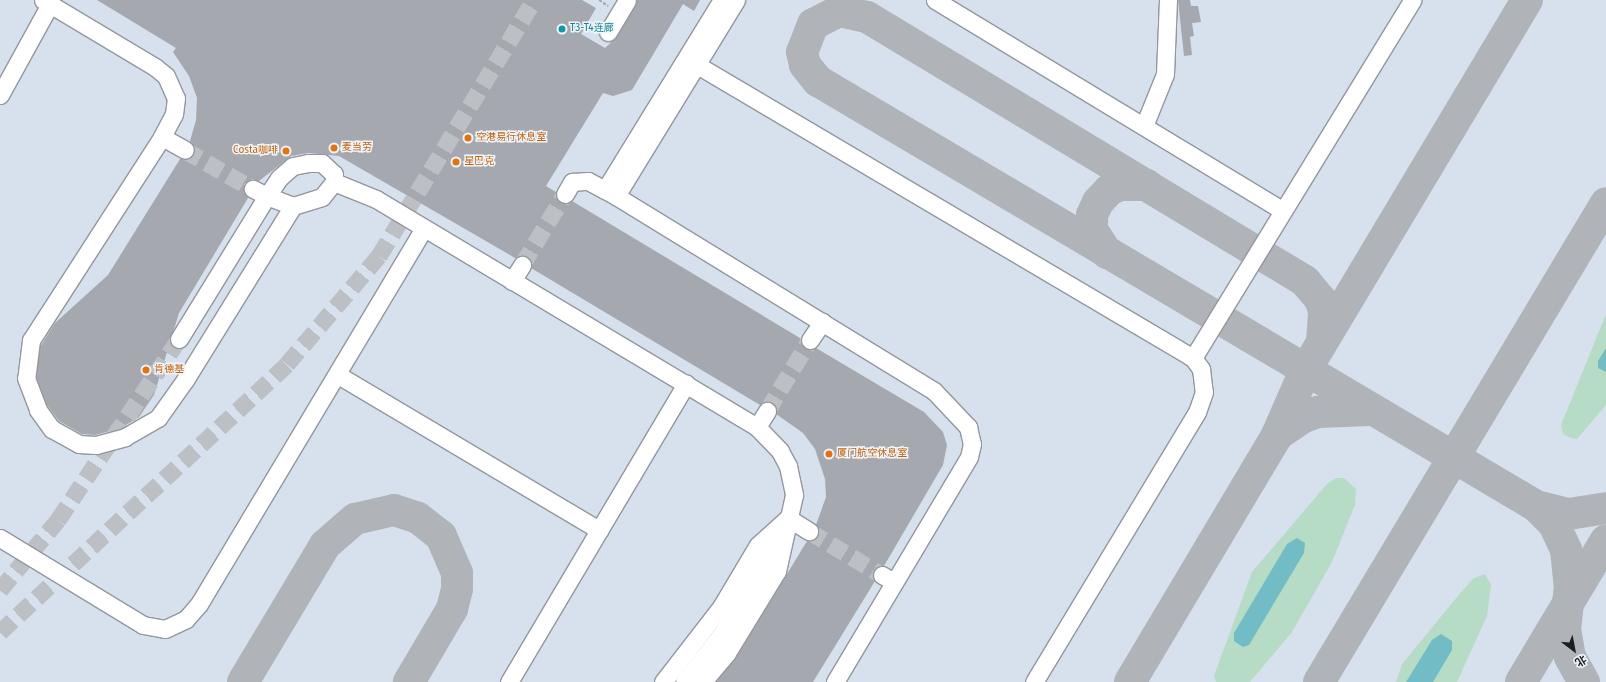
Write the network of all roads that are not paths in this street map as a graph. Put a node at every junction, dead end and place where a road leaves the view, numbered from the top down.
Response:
1 (627, 0) edge
2 (722, 0) edge
3 (736, 0) edge
4 (935, 0) edge
5 (1168, 0) edge
6 (1412, 0) edge
7 (47, 2) edge
8 (608, 32) dead end
9 (692, 62) junction
10 (0, 95) edge
11 (1144, 126) junction
12 (162, 137) junction
13 (185, 150) tunnel mouth
14 (334, 182) junction
15 (260, 192) junction
16 (610, 193) junction
17 (565, 194) tunnel mouth
18 (294, 206) junction
19 (1282, 210) junction
20 (424, 228) junction
21 (522, 265) tunnel mouth
22 (512, 281) junction
23 (822, 322) junction
24 (179, 339) tunnel mouth
25 (810, 340) tunnel mouth
26 (1193, 358) junction
27 (338, 375) junction
28 (686, 384) junction
29 (767, 411) tunnel mouth
30 (757, 427) junction
31 (788, 518) junction
32 (599, 530) junction
33 (809, 531) tunnel mouth
34 (0, 538) edge
35 (509, 682) edge
36 (663, 682) edge
37 (684, 682) edge
38 (703, 682) edge
39 (835, 682) edge
40 (1034, 682) edge

1 - 8 lane
2 - 9 lane
3 - 9 lane
4 - 11 lane
5 - 11 lane
6 - 19 lane
7 - 10 lane
7 - 12 lane
9 - 16 lane
9 - 26 lane
11 - 19 lane
12 - 13 lane
12 - 18 lane
14 - 15 lane
14 - 18 lane
14 - 20 lane
15 - 18 lane
15 - 24 lane
16 - 17 lane
16 - 23 lane
19 - 26 lane
20 - 22 lane
20 - 27 lane
21 - 22 lane
22 - 28 lane
23 - 25 lane
23 - 39 lane
26 - 40 lane
27 - 32 lane
27 - 34 lane
28 - 30 lane
28 - 32 lane
29 - 30 lane
30 - 31 lane
31 - 33 lane
31 - 36 lane
31 - 37 lane
31 - 38 lane
32 - 35 lane

